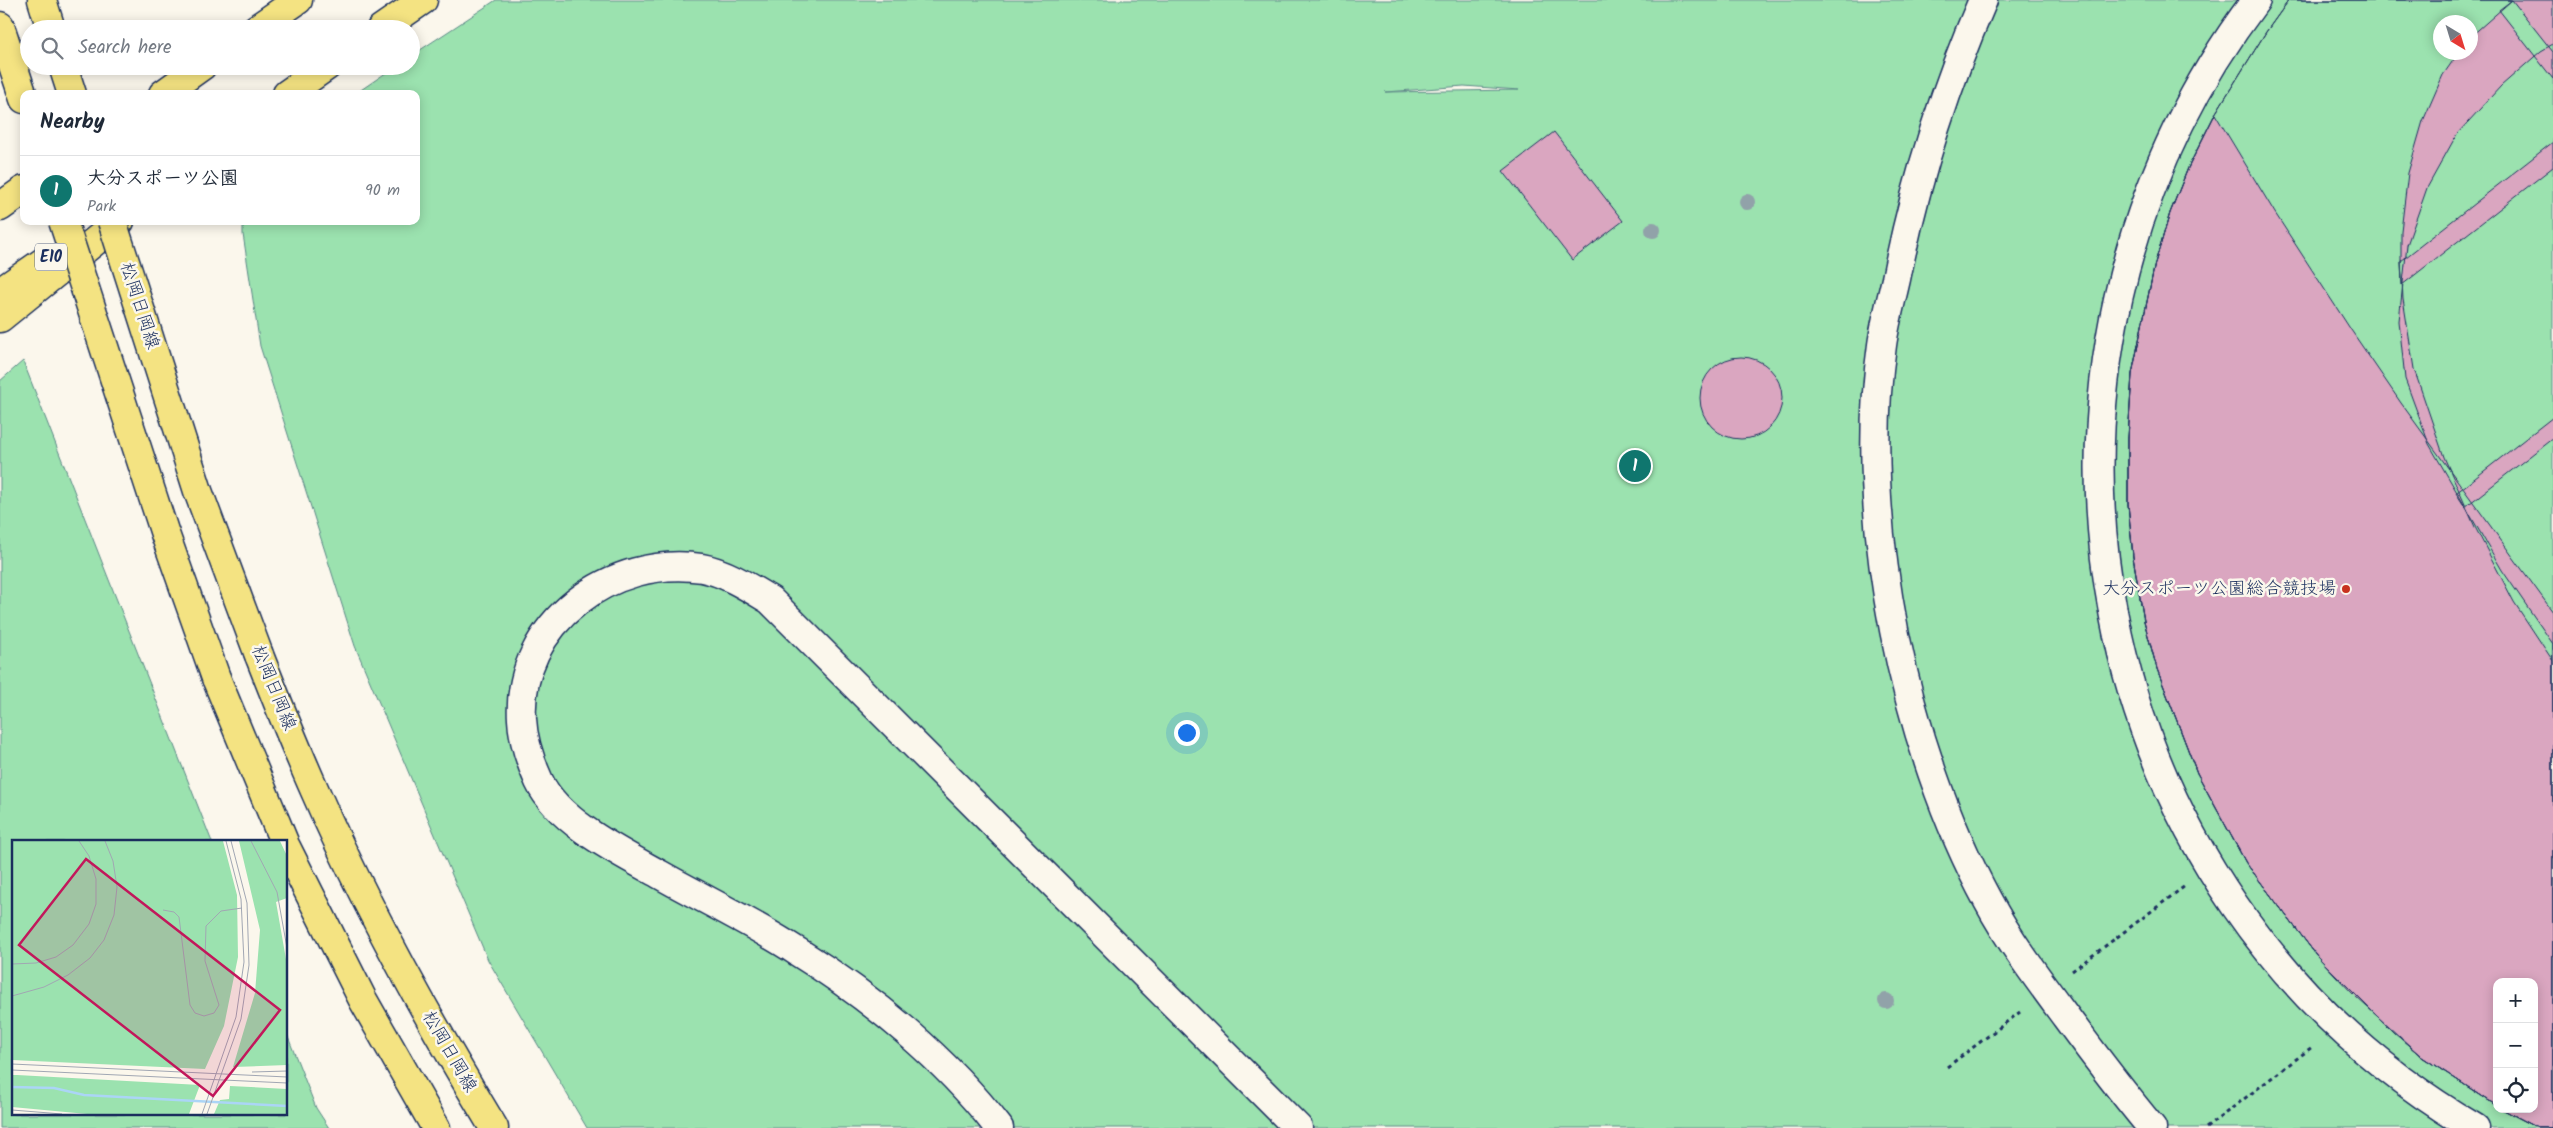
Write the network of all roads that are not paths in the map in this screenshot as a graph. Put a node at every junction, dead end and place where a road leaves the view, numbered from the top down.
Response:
1 (42, 0) edge
2 (298, 0) edge
3 (423, 0) edge
4 (1983, 0) edge
5 (2256, 0) edge
6 (48, 20) edge
7 (269, 20) edge
8 (394, 20) edge
9 (0, 26) edge
10 (66, 75) edge
11 (189, 75) edge
12 (314, 75) edge
13 (21, 90) edge
14 (71, 90) edge
15 (168, 90) edge
16 (293, 90) edge
17 (20, 193) edge
18 (0, 207) edge
19 (64, 225) edge
20 (96, 225) edge
21 (113, 225) edge
22 (115, 225) edge
23 (0, 292) edge
24 (0, 318) edge
25 (283, 840) edge
26 (288, 851) edge
27 (436, 1128) edge
28 (494, 1128) edge
29 (999, 1128) edge
30 (1298, 1128) edge
31 (2152, 1128) edge
32 (2476, 1128) edge

1 - 6 main road
2 - 7 main road
3 - 8 main road
4 - 31 street
5 - 32 street
9 - 13 main road
10 - 14 main road
11 - 15 main road
12 - 16 main road
17 - 18 main road
19 - 25 main road, bridge
20 - 23 main road, E10
21 - 28 main road, 松岡日岡線, bridge
22 - 24 main road
26 - 27 main road
29 - 30 street

